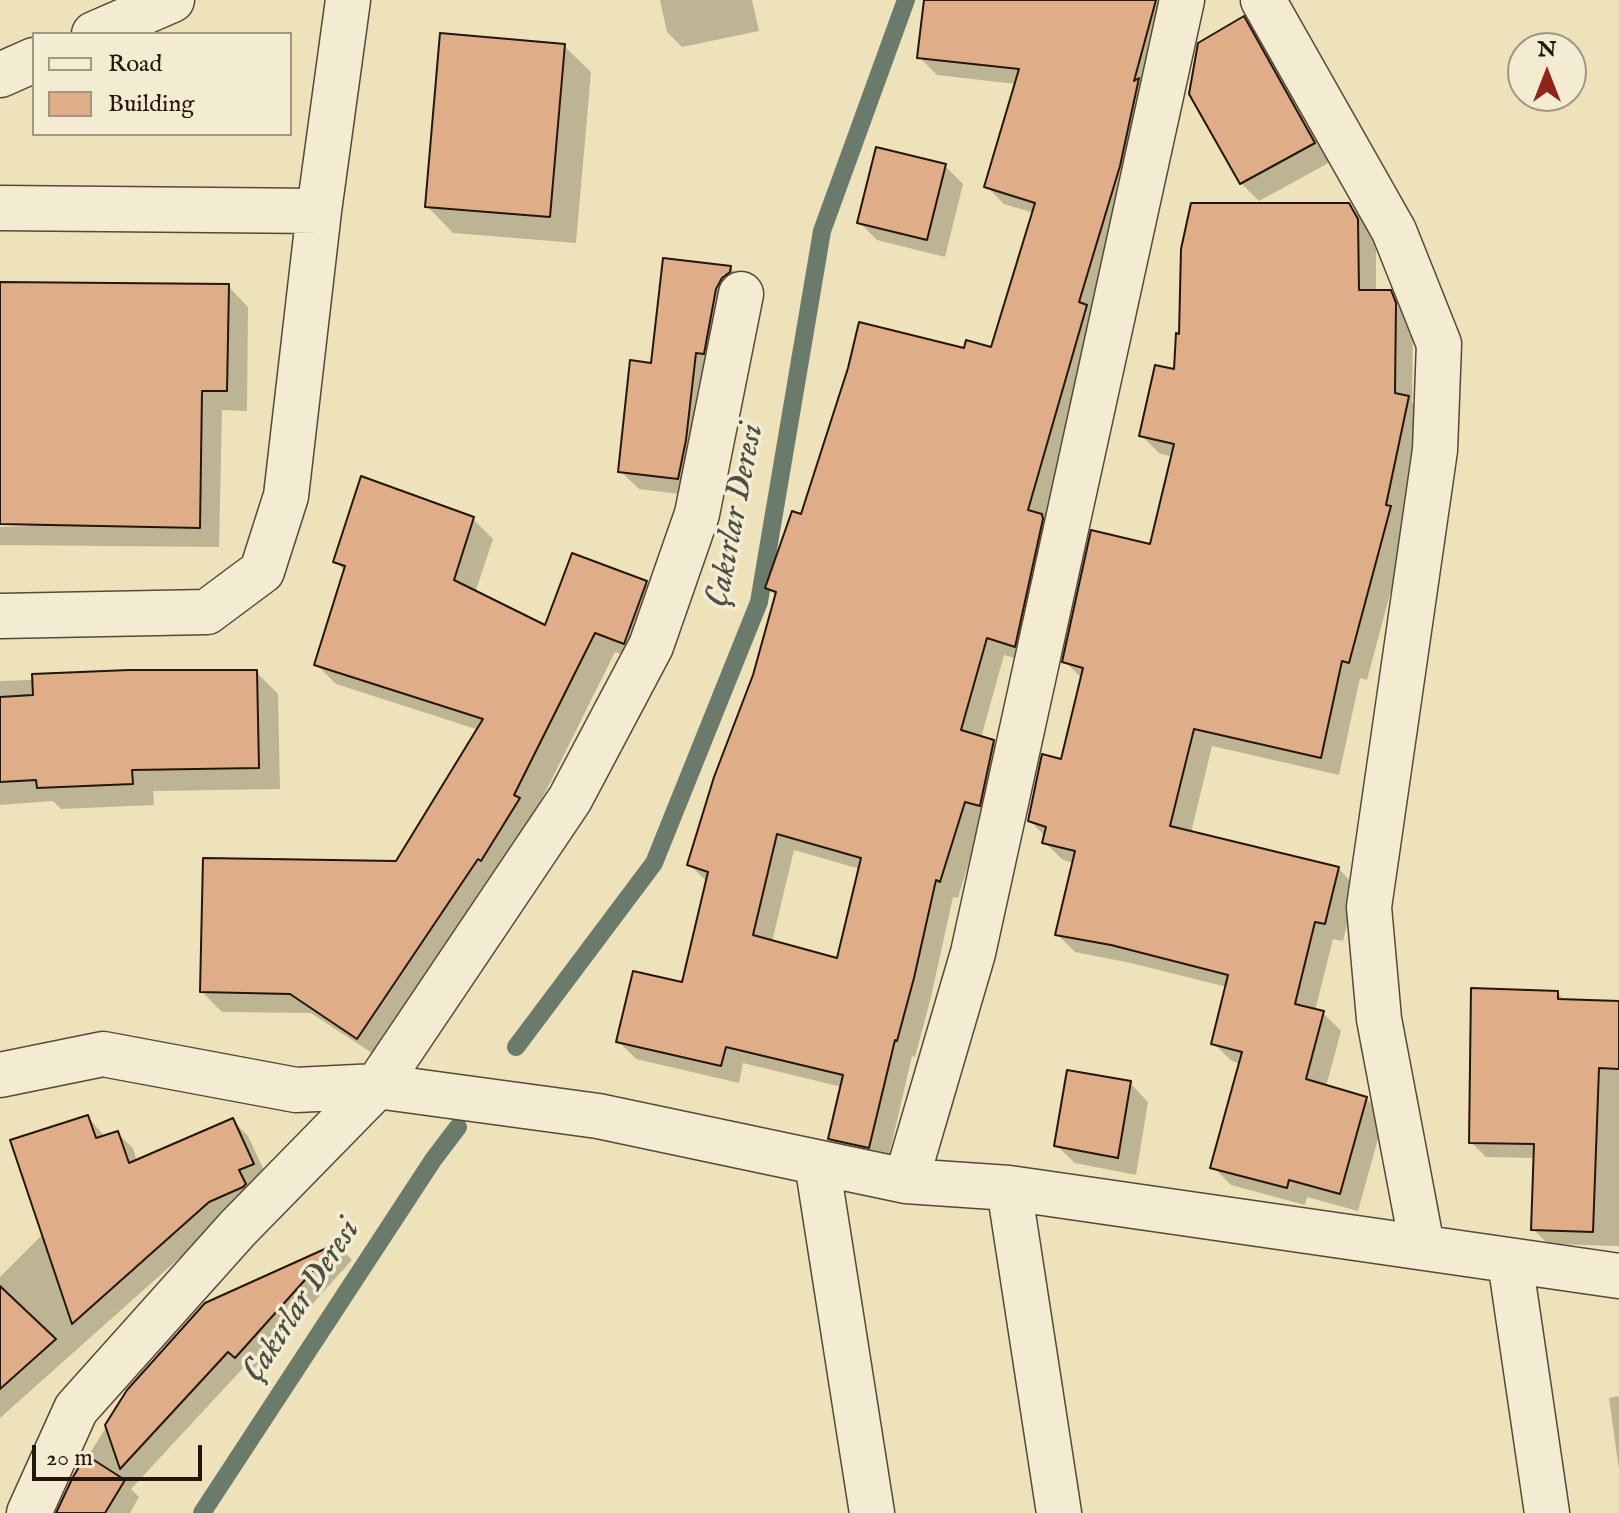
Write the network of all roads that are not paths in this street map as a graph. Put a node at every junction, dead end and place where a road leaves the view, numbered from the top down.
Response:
1 (172, 0) edge
2 (348, 0) edge
3 (1182, 0) edge
4 (1263, 0) edge
5 (99, 32) edge
6 (32, 61) edge
7 (0, 75) edge
8 (0, 208) edge
9 (319, 211) junction
10 (741, 294) dead end
11 (0, 616) edge
12 (0, 1075) edge
13 (377, 1086) junction
14 (817, 1163) junction
15 (906, 1181) junction
16 (1009, 1188) junction
17 (1422, 1246) junction
18 (1510, 1261) junction
19 (1619, 1276) edge
20 (29, 1513) edge
21 (872, 1513) edge
22 (1059, 1513) edge
23 (1547, 1513) edge

1 - 5 street
2 - 9 street
3 - 15 street
4 - 17 street
6 - 7 street
8 - 9 street
9 - 11 street
10 - 13 street
12 - 13 street
13 - 14 street
13 - 20 street
14 - 15 street
14 - 21 street
15 - 16 street
16 - 17 street
16 - 22 street
17 - 18 street
18 - 19 street
18 - 23 street

